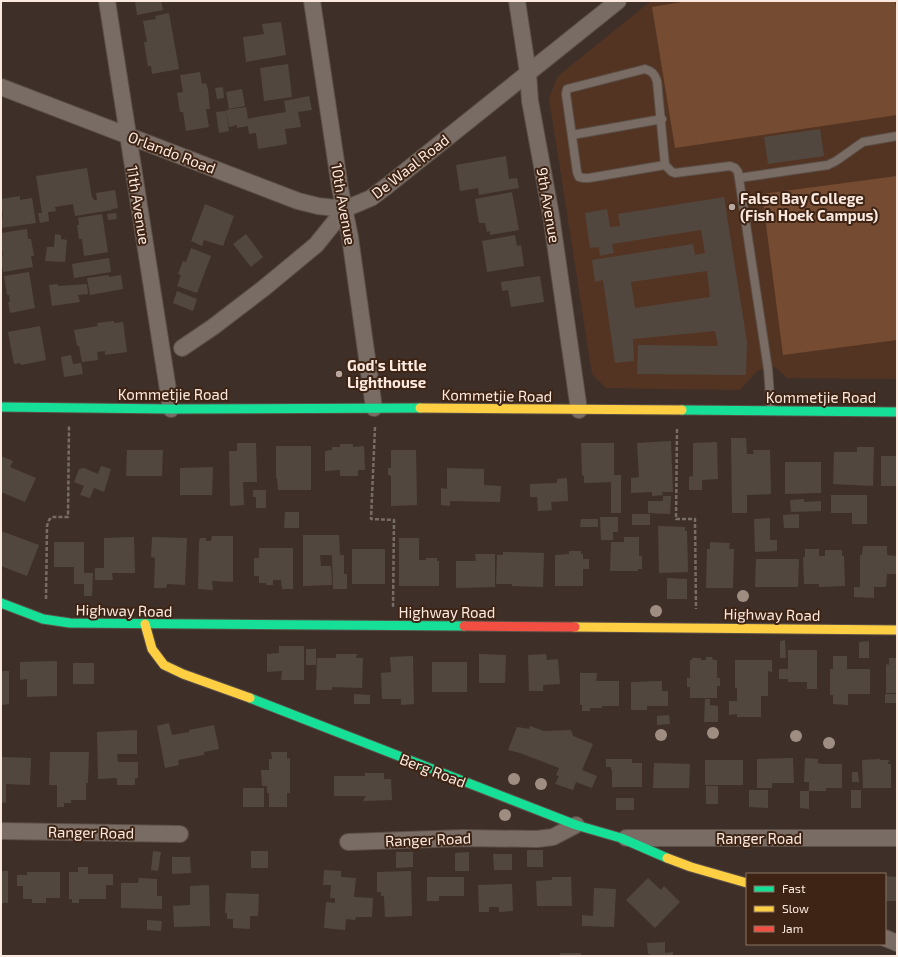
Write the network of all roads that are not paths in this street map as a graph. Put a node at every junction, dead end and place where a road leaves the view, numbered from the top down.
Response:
1 (107, 1) edge
2 (312, 1) edge
3 (516, 1) edge
4 (618, 1) edge
5 (528, 73) junction
6 (1, 87) edge
7 (662, 119) junction
8 (572, 134) junction
9 (129, 136) junction
10 (897, 136) edge
11 (665, 166) junction
12 (739, 178) junction
13 (345, 209) junction
14 (182, 348) dead end
15 (1, 407) edge
16 (374, 408) junction
17 (172, 409) junction
18 (579, 410) junction
19 (771, 411) junction
20 (897, 412) edge
21 (1, 603) edge
22 (146, 624) junction
23 (897, 630) edge
24 (576, 826) junction
25 (1, 831) edge
26 (180, 834) dead end
27 (621, 838) junction
28 (897, 838) edge
29 (348, 842) dead end
30 (746, 882) edge
31 (886, 938) edge
32 (897, 943) edge

1 - 9 street, 11th Avenue
2 - 13 street, 10th Avenue
3 - 5 street, 9th Avenue
4 - 5 street, De Waal Road
5 - 13 street, De Waal Road
5 - 18 street, 9th Avenue
6 - 9 street, Orlando Road
7 - 8 lane
7 - 8 lane
7 - 11 lane
8 - 11 lane
9 - 13 street, Orlando Road
9 - 17 street, 11th Avenue
10 - 12 lane
11 - 12 lane
12 - 19 lane
13 - 14 street, De Waal Road
13 - 16 street, 10th Avenue
15 - 17 street, Kommetjie Road
16 - 17 street, Kommetjie Road
16 - 18 street, Kommetjie Road
18 - 19 street, Kommetjie Road
19 - 20 street, Kommetjie Road
21 - 22 street, Highway Road
22 - 23 street, Highway Road
22 - 24 street, Berg Road
24 - 27 street, Berg Road
24 - 29 street, Ranger Road
25 - 26 street, Ranger Road
27 - 28 street, Ranger Road
27 - 30 street, Berg Road
31 - 32 street

